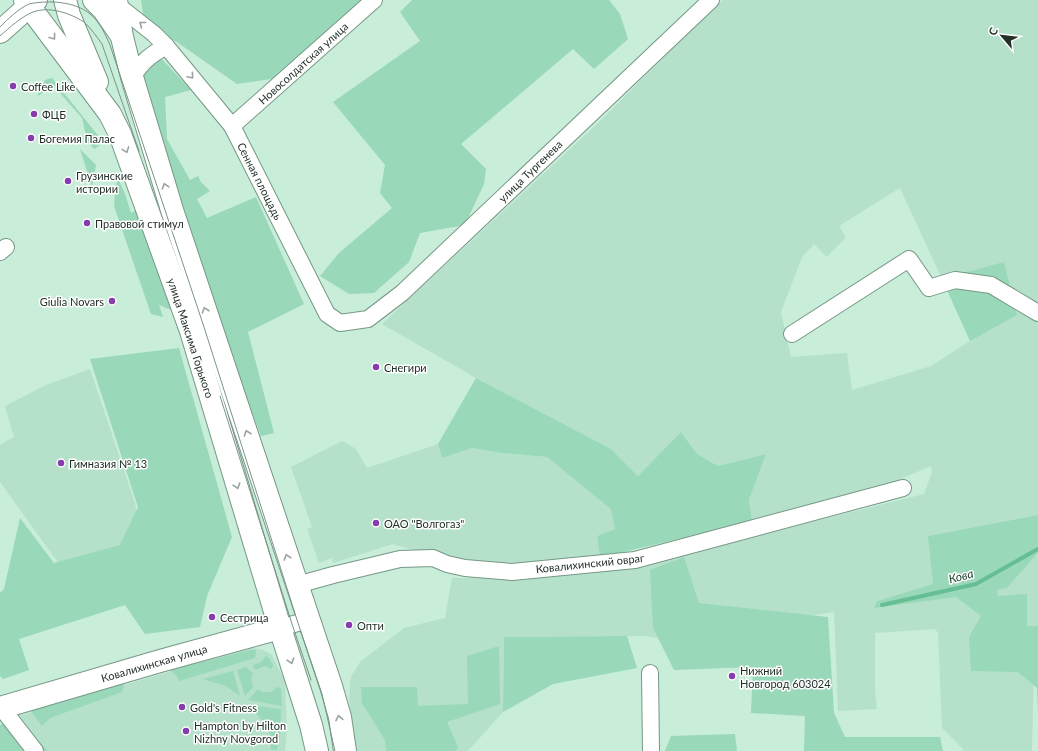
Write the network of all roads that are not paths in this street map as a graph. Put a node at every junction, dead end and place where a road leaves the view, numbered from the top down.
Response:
1 (65, 0) edge
2 (94, 0) edge
3 (374, 0) edge
4 (711, 0) edge
5 (30, 2) edge
6 (116, 2) edge
7 (0, 32) edge
8 (122, 37) junction
9 (166, 46) junction
10 (132, 76) junction
11 (110, 114) junction
12 (232, 126) junction
13 (1038, 313) edge
14 (340, 323) joint
15 (792, 334) dead end
16 (903, 488) dead end
17 (297, 585) junction
18 (308, 620) junction
19 (280, 628) junction
20 (650, 673) dead end
21 (0, 707) edge
22 (35, 751) edge
23 (317, 751) edge
24 (344, 751) edge
25 (651, 751) edge

1 - 11 main road
2 - 8 main road, улица Максима Горького
3 - 12 street, Новосолдатская улица
4 - 14 street, улица Тургенева
5 - 7 main road
5 -> 11 main road, улица Максима Горького
6 - 8 main road, улица Максима Горького
9 -> 6 street, Сенная площадь
8 - 10 main road, улица Максима Горького
9 - 10 street
9 -> 12 street, Сенная площадь
17 -> 10 main road, улица Максима Горького
11 -> 19 main road, улица Максима Горького
12 - 14 street, Сенная площадь
13 - 15 street
16 - 17 street, Ковалихинский овраг
17 - 18 main road, улица Максима Горького
18 - 19 street, Ковалихинская улица
24 -> 18 main road, улица Максима Горького
19 - 21 main road, Ковалихинская улица
19 -> 23 main road, улица Максима Горького
20 - 25 street
21 - 22 street

